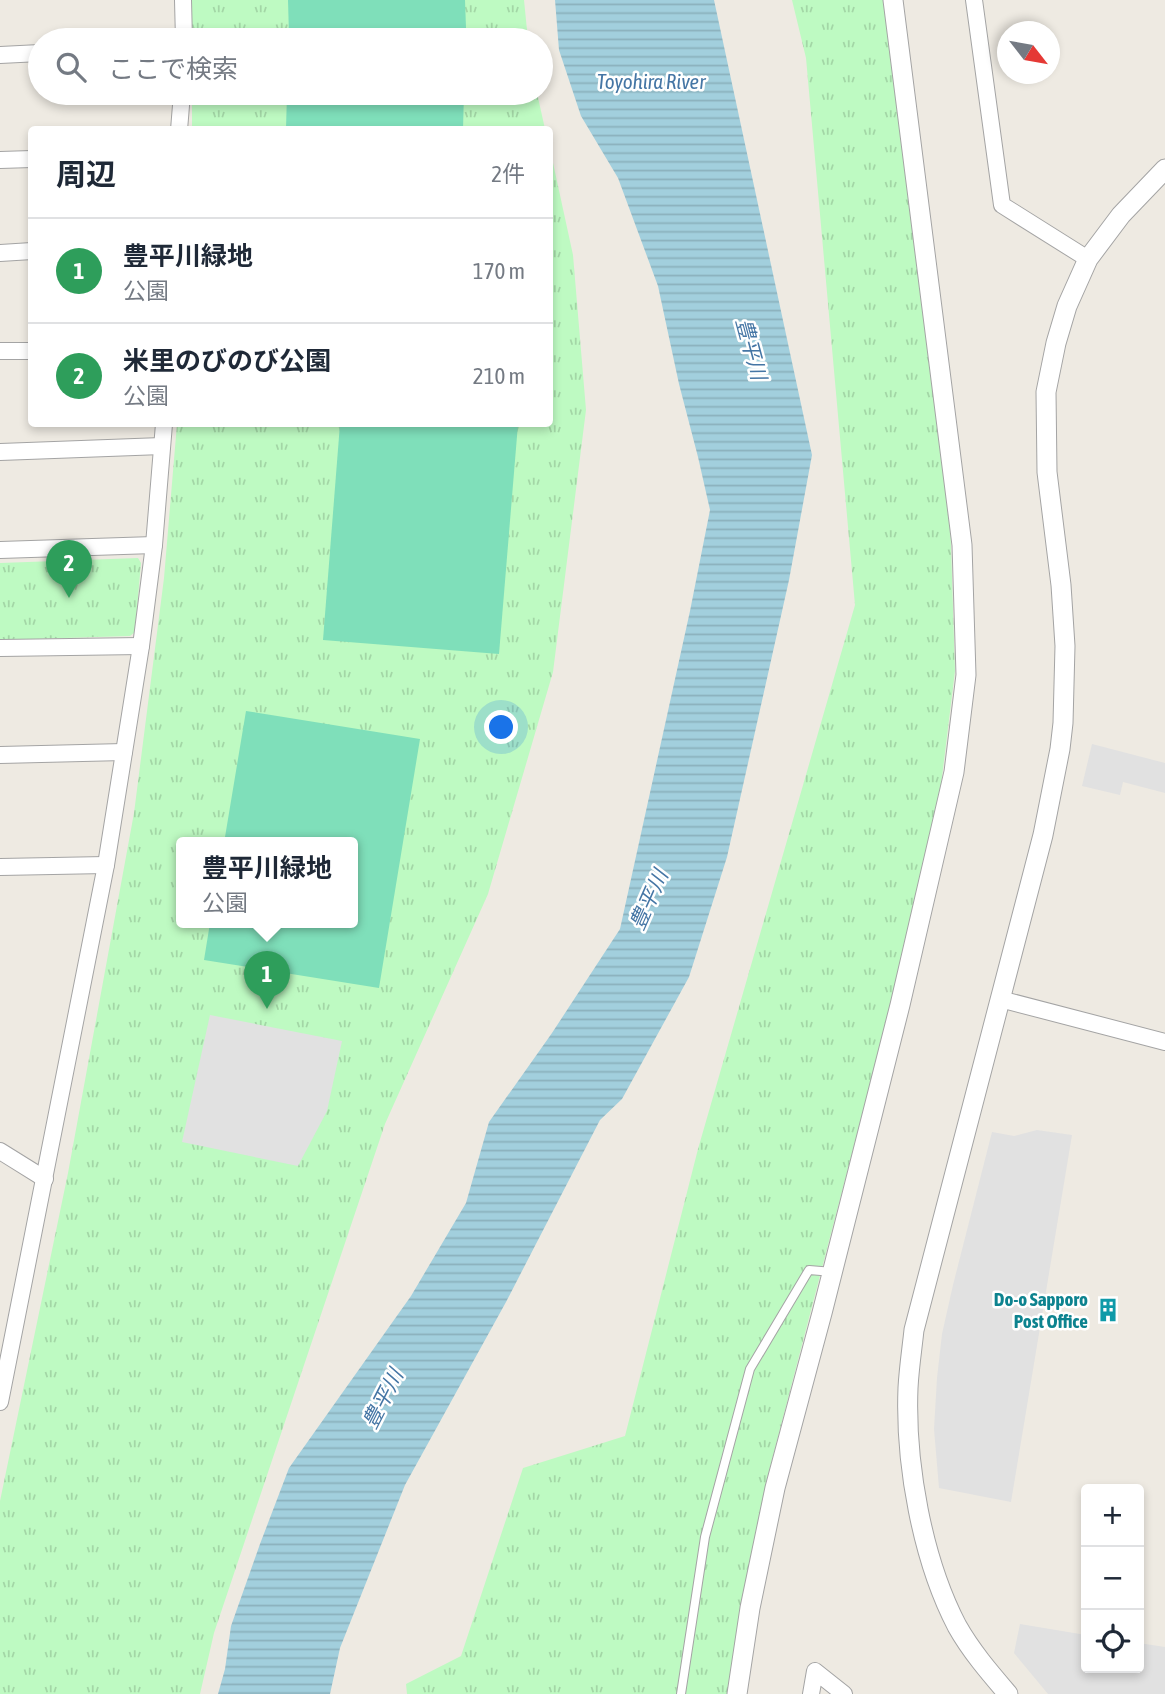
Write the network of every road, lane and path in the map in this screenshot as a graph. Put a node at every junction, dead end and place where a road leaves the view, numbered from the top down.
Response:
1 (183, 0) edge
2 (893, 0) edge
3 (974, 0) edge
4 (184, 28) edge
5 (28, 54) edge
6 (0, 55) edge
7 (180, 105) edge
8 (179, 126) edge
9 (28, 159) edge
10 (0, 160) edge
11 (1165, 169) edge
12 (28, 251) edge
13 (0, 253) edge
14 (1088, 259) junction
15 (28, 351) edge
16 (0, 352) edge
17 (164, 427) edge
18 (162, 446) junction
19 (0, 452) edge
20 (154, 545) junction
21 (0, 550) edge
22 (141, 646) junction
23 (0, 648) edge
24 (124, 752) junction
25 (0, 755) edge
26 (106, 865) junction
27 (0, 867) edge
28 (1000, 999) junction
29 (1165, 1042) edge
30 (0, 1151) edge
31 (45, 1179) junction
32 (833, 1272) junction
33 (0, 1402) edge
34 (681, 1694) edge
35 (737, 1694) edge
36 (811, 1694) edge
37 (844, 1694) edge
38 (1008, 1694) edge

1 - 4 street
2 - 32 street
3 - 14 street
5 - 6 street
7 - 8 street
9 - 10 street
11 - 14 street
12 - 13 street
14 - 28 street
15 - 16 street
17 - 18 street
18 - 19 street
18 - 20 street
20 - 21 street
20 - 22 street
22 - 23 street
22 - 24 street
24 - 25 street
24 - 26 street
26 - 27 street
26 - 31 street
28 - 29 street
28 - 38 street
30 - 31 street
31 - 33 street
32 - 34 lane
32 - 35 street
36 - 37 street

